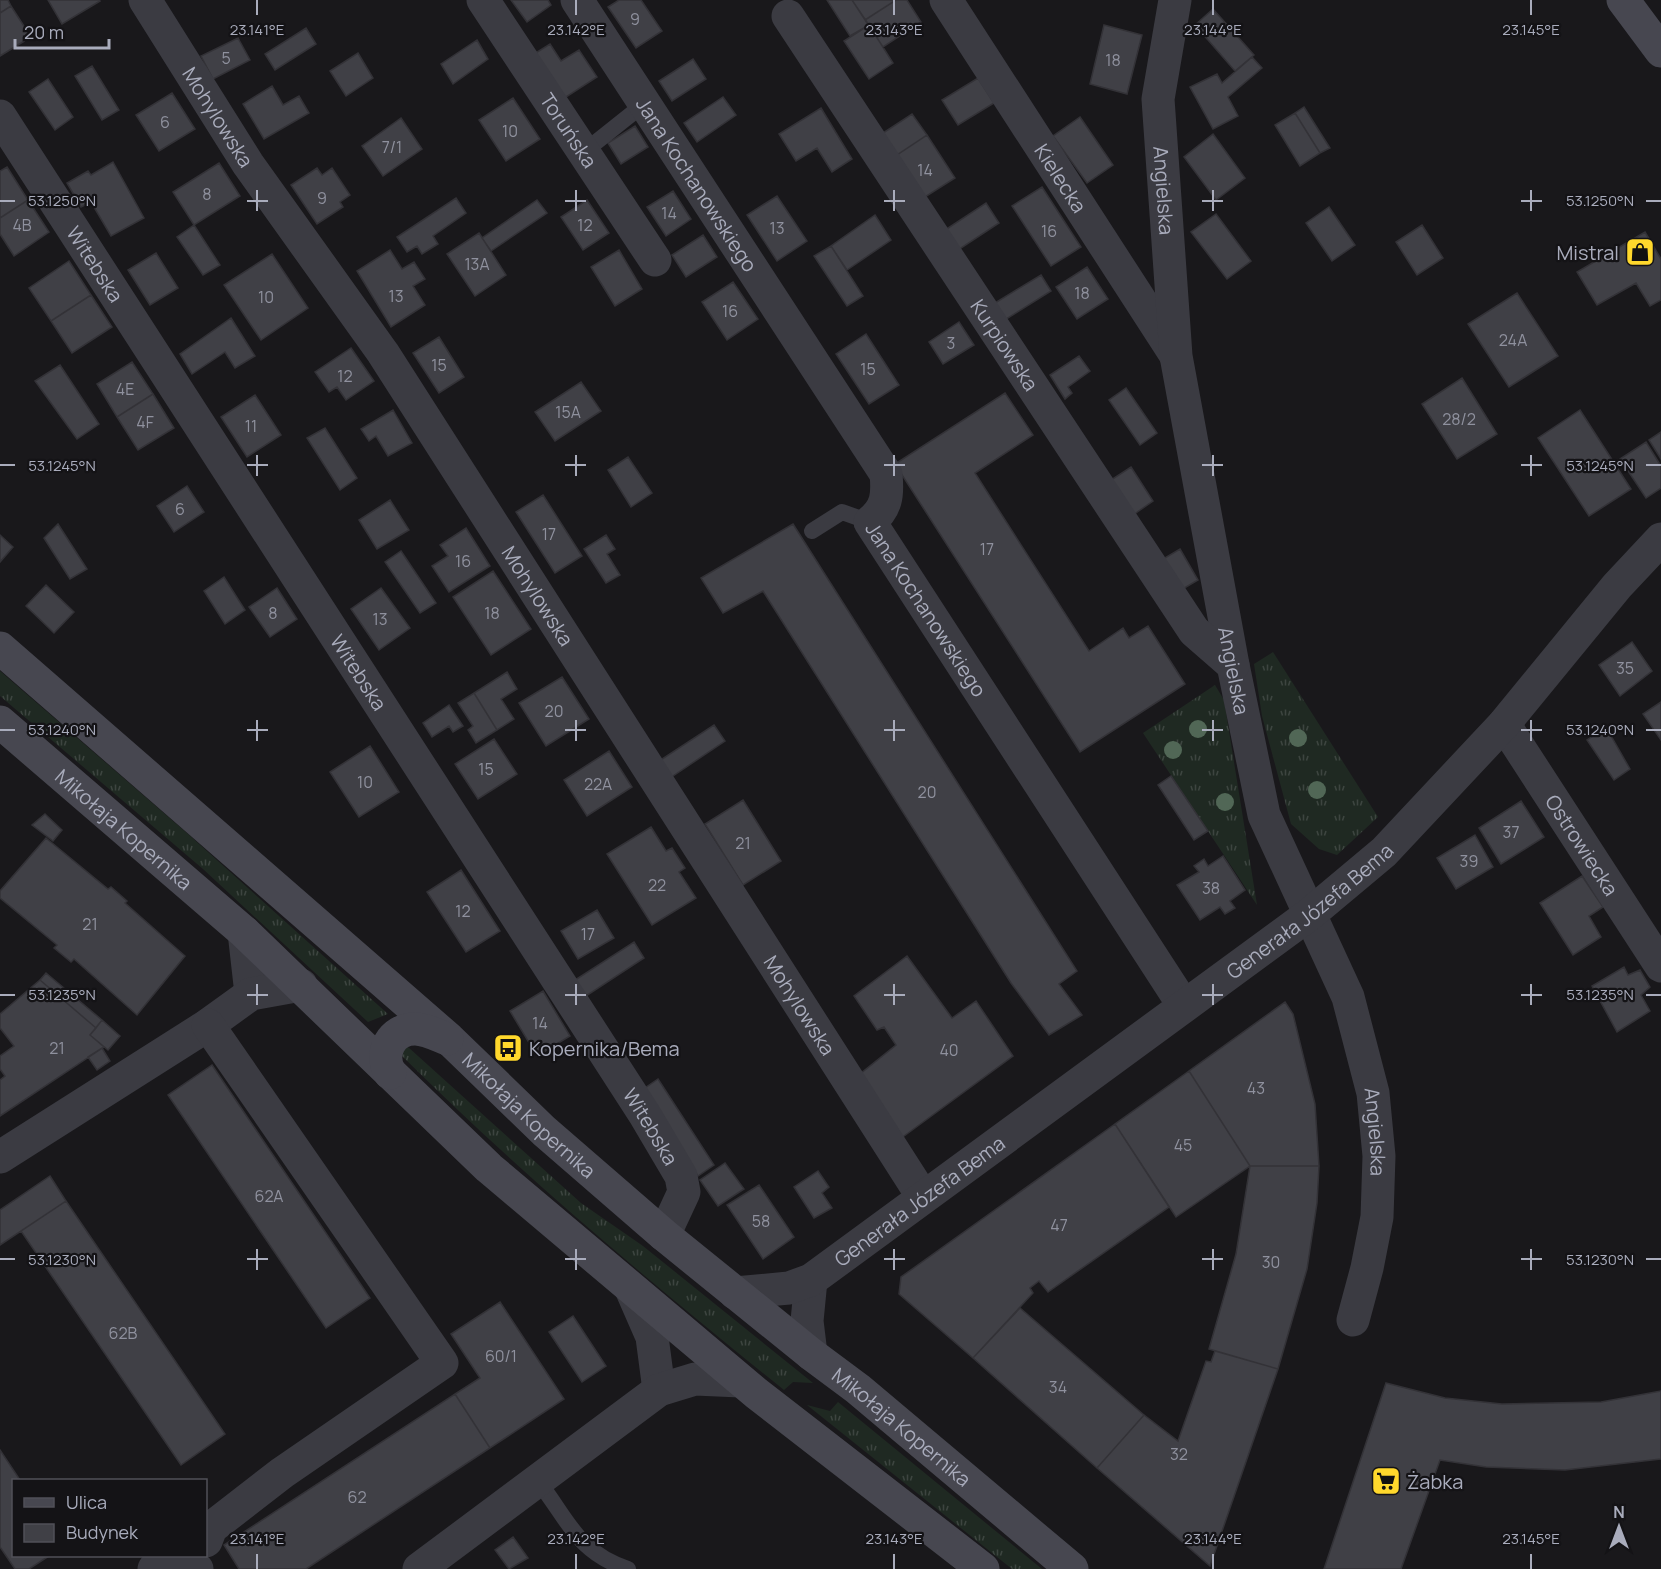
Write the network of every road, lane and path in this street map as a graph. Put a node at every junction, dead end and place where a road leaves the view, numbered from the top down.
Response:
1 (145, 0) edge
2 (483, 0) edge
3 (577, 0) edge
4 (946, 0) edge
5 (1175, 0) edge
6 (1623, 0) edge
7 (788, 16) dead end
8 (1661, 51) edge
9 (644, 104) junction
10 (1, 122) edge
11 (585, 151) junction
12 (655, 260) dead end
13 (1176, 356) junction
14 (870, 522) junction
15 (812, 531) dead end
16 (1661, 540) edge
17 (0, 648) edge
18 (1233, 665) junction
19 (0, 722) edge
20 (1504, 724) junction
21 (1310, 914) junction
22 (244, 932) junction
23 (1661, 966) edge
24 (301, 985) junction
25 (251, 994) junction
26 (1184, 1006) junction
27 (208, 1025) junction
28 (448, 1039) junction
29 (390, 1072) junction
30 (0, 1157) edge
31 (923, 1197) junction
32 (664, 1235) junction
33 (811, 1280) junction
34 (631, 1289) junction
35 (735, 1293) junction
36 (1353, 1320) dead end
37 (811, 1354) junction
38 (741, 1381) junction
39 (659, 1390) junction
40 (538, 1481) junction
41 (207, 1539) edge
42 (200, 1558) edge
43 (154, 1569) edge
44 (419, 1569) edge
45 (628, 1569) edge
46 (983, 1569) edge
47 (1072, 1569) edge

1 - 31 street, Mohylowska
2 - 11 street, Toruńska
3 - 9 street, Jana Kochanowskiego
4 - 13 street, Kielecka
5 - 13 street, Angielska
6 - 8 main road
7 - 18 street, Kurpiowska
9 - 11 lane
9 - 14 street, Jana Kochanowskiego
10 - 32 street, Witebska
11 - 12 street, Toruńska
13 - 18 street, Angielska
14 - 15 lane
14 - 26 street, Jana Kochanowskiego
16 - 20 street, Generała Józefa Bema
17 - 28 main road, Mikołaja Kopernika
18 - 21 street, Angielska
19 - 22 main road, Mikołaja Kopernika
20 - 21 street, Generała Józefa Bema
20 - 23 street, Ostrowiecka
21 - 26 street, Generała Józefa Bema
21 - 36 street, Angielska
22 - 24 main road, Mikołaja Kopernika
22 - 25 street
24 - 25 street
24 - 29 main road, Mikołaja Kopernika
25 - 27 street
26 - 31 street, Generała Józefa Bema
27 - 30 street
27 - 41 street
28 - 29 main road
28 - 32 main road, Mikołaja Kopernika
29 - 34 main road, Mikołaja Kopernika
31 - 33 street, Generała Józefa Bema
32 - 35 main road, Mikołaja Kopernika
33 - 35 street, Generała Józefa Bema
33 - 37 street
34 - 38 main road, Mikołaja Kopernika
34 - 39 street
35 - 37 main road, Mikołaja Kopernika
37 - 47 main road, Mikołaja Kopernika
38 - 39 street
38 - 46 main road, Mikołaja Kopernika
39 - 40 street
40 - 44 street
40 - 45 lane
42 - 43 street

